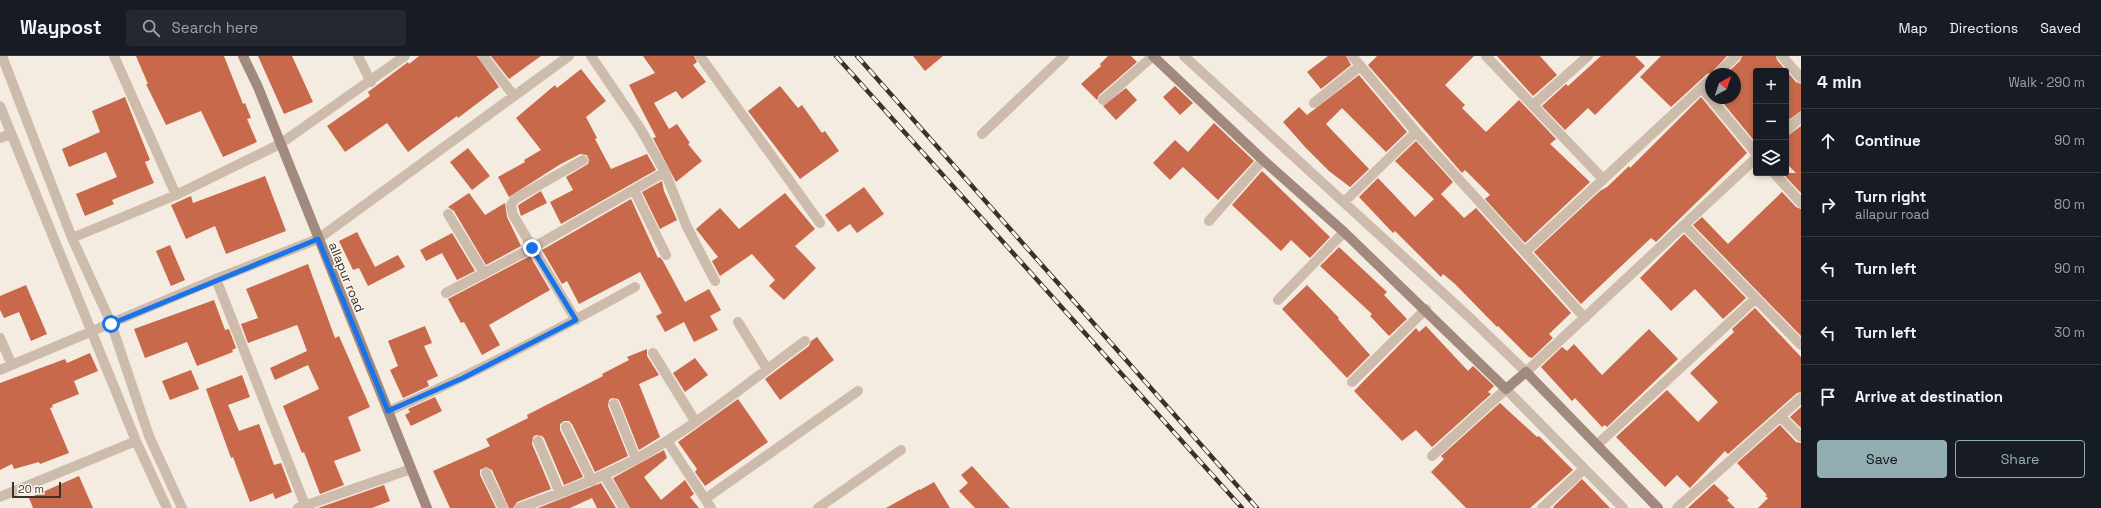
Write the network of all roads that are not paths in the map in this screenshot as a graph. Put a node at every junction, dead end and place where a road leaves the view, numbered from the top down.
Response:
1 (2, 56) edge
2 (114, 56) edge
3 (243, 56) edge
4 (358, 56) edge
5 (405, 56) edge
6 (483, 56) edge
7 (568, 56) edge
8 (591, 56) edge
9 (700, 56) edge
10 (1064, 56) edge
11 (1153, 56) edge
12 (1184, 56) edge
13 (1352, 56) edge
14 (1486, 56) edge
15 (1588, 56) edge
16 (1736, 56) edge
17 (1782, 56) edge
18 (1360, 66) junction
19 (1723, 68) edge
20 (1801, 78) edge
21 (371, 82) junction
22 (1705, 85) edge
23 (1702, 88) junction
24 (514, 96) junction
25 (1103, 100) dead end
26 (1314, 103) dead end
27 (0, 106) edge
28 (1533, 106) junction
29 (1801, 117) edge
30 (1789, 128) edge
31 (1416, 132) junction
32 (10, 134) junction
33 (982, 134) dead end
34 (0, 138) edge
35 (280, 144) junction
36 (1753, 149) edge
37 (583, 160) dead end
38 (1263, 160) junction
39 (1753, 161) edge
40 (665, 172) junction
41 (1777, 176) edge
42 (1602, 178) junction
43 (634, 190) junction
44 (176, 195) junction
45 (1344, 202) junction
46 (1801, 203) edge
47 (448, 214) dead end
48 (1209, 221) dead end
49 (820, 223) dead end
50 (1684, 225) junction
51 (1344, 232) junction
52 (72, 238) junction
53 (318, 239) junction
54 (532, 248) junction
55 (1525, 252) junction
56 (666, 255) dead end
57 (484, 273) junction
58 (216, 279) junction
59 (715, 281) dead end
60 (635, 287) dead end
61 (446, 293) dead end
62 (1755, 299) junction
63 (1278, 300) dead end
64 (1426, 309) junction
65 (1585, 318) junction
66 (576, 320) junction
67 (738, 322) dead end
68 (111, 324) junction
69 (92, 331) junction
70 (0, 338) edge
71 (805, 341) dead end
72 (1801, 345) edge
73 (653, 353) dead end
74 (12, 365) junction
75 (767, 369) junction
76 (0, 370) edge
77 (1526, 372) junction
78 (1352, 382) dead end
79 (1506, 389) junction
80 (858, 391) dead end
81 (1801, 398) edge
82 (614, 404) dead end
83 (388, 411) junction
84 (1781, 416) junction
85 (695, 421) junction
86 (566, 427) dead end
87 (1801, 437) edge
88 (136, 441) junction
89 (538, 441) dead end
90 (667, 441) junction
91 (1598, 444) junction
92 (901, 450) dead end
93 (1432, 456) dead end
94 (636, 459) junction
95 (411, 469) junction
96 (1584, 469) junction
97 (486, 473) dead end
98 (604, 475) junction
99 (592, 481) junction
100 (560, 493) junction
101 (0, 497) edge
102 (708, 504) edge
103 (301, 507) edge
104 (167, 508) edge
105 (182, 508) edge
106 (427, 508) edge
107 (503, 508) edge
108 (519, 508) edge
109 (624, 508) edge
110 (818, 508) edge
111 (1542, 508) edge
112 (1623, 508) edge
113 (1658, 508) edge
114 (1677, 508) edge

1 - 52 street
2 - 44 street
3 - 35 street, allapur road
4 - 21 street
5 - 21 street
6 - 24 street
7 - 24 street
8 - 40 street
9 - 49 street
10 - 33 street
11 - 25 street
11 - 38 street
12 - 45 street
13 - 18 street
14 - 28 street
15 - 28 street
16 - 19 street
17 - 20 street
18 - 26 street
18 - 31 street
21 - 35 street
22 - 23 street
23 - 36 street
23 - 42 street
24 - 53 street
27 - 32 street
28 - 42 street
29 - 30 street
31 - 45 street
31 - 55 street
32 - 34 street
32 - 69 street
35 - 44 street
35 - 53 street, allapur road
37 - 54 street
38 - 48 street
38 - 51 street
39 - 50 street
40 - 43 street
40 - 59 street
41 - 46 street
42 - 55 street
43 - 54 street
43 - 56 street
44 - 52 street
45 - 77 street
47 - 57 street
50 - 62 street
50 - 65 street
51 - 63 street
51 - 64 street
52 - 68 street
53 - 58 street
53 - 83 street, allapur road
54 - 57 street
54 - 66 street
55 - 65 street
57 - 61 street
58 - 68 street
58 - 103 street
60 - 66 street
62 - 72 street
62 - 91 street
64 - 78 street
64 - 79 street
65 - 77 street
66 - 83 street
67 - 75 street
68 - 69 street
68 - 105 street
69 - 74 street
69 - 88 street
70 - 74 street
71 - 75 street
73 - 85 street
74 - 76 street
75 - 85 street
77 - 79 street
77 - 91 street
79 - 93 street
79 - 96 street
80 - 102 street
81 - 84 street
82 - 94 street
83 - 95 street, allapur road
84 - 87 street
84 - 114 street
85 - 90 street
86 - 99 street
88 - 101 street
88 - 104 street
89 - 100 street
90 - 94 street
90 - 102 street
91 - 113 street
92 - 110 street
94 - 98 street
95 - 103 street
95 - 106 street, allapur road
96 - 111 street
96 - 112 street
97 - 107 street
98 - 99 street
98 - 109 street
99 - 100 street
100 - 108 street

